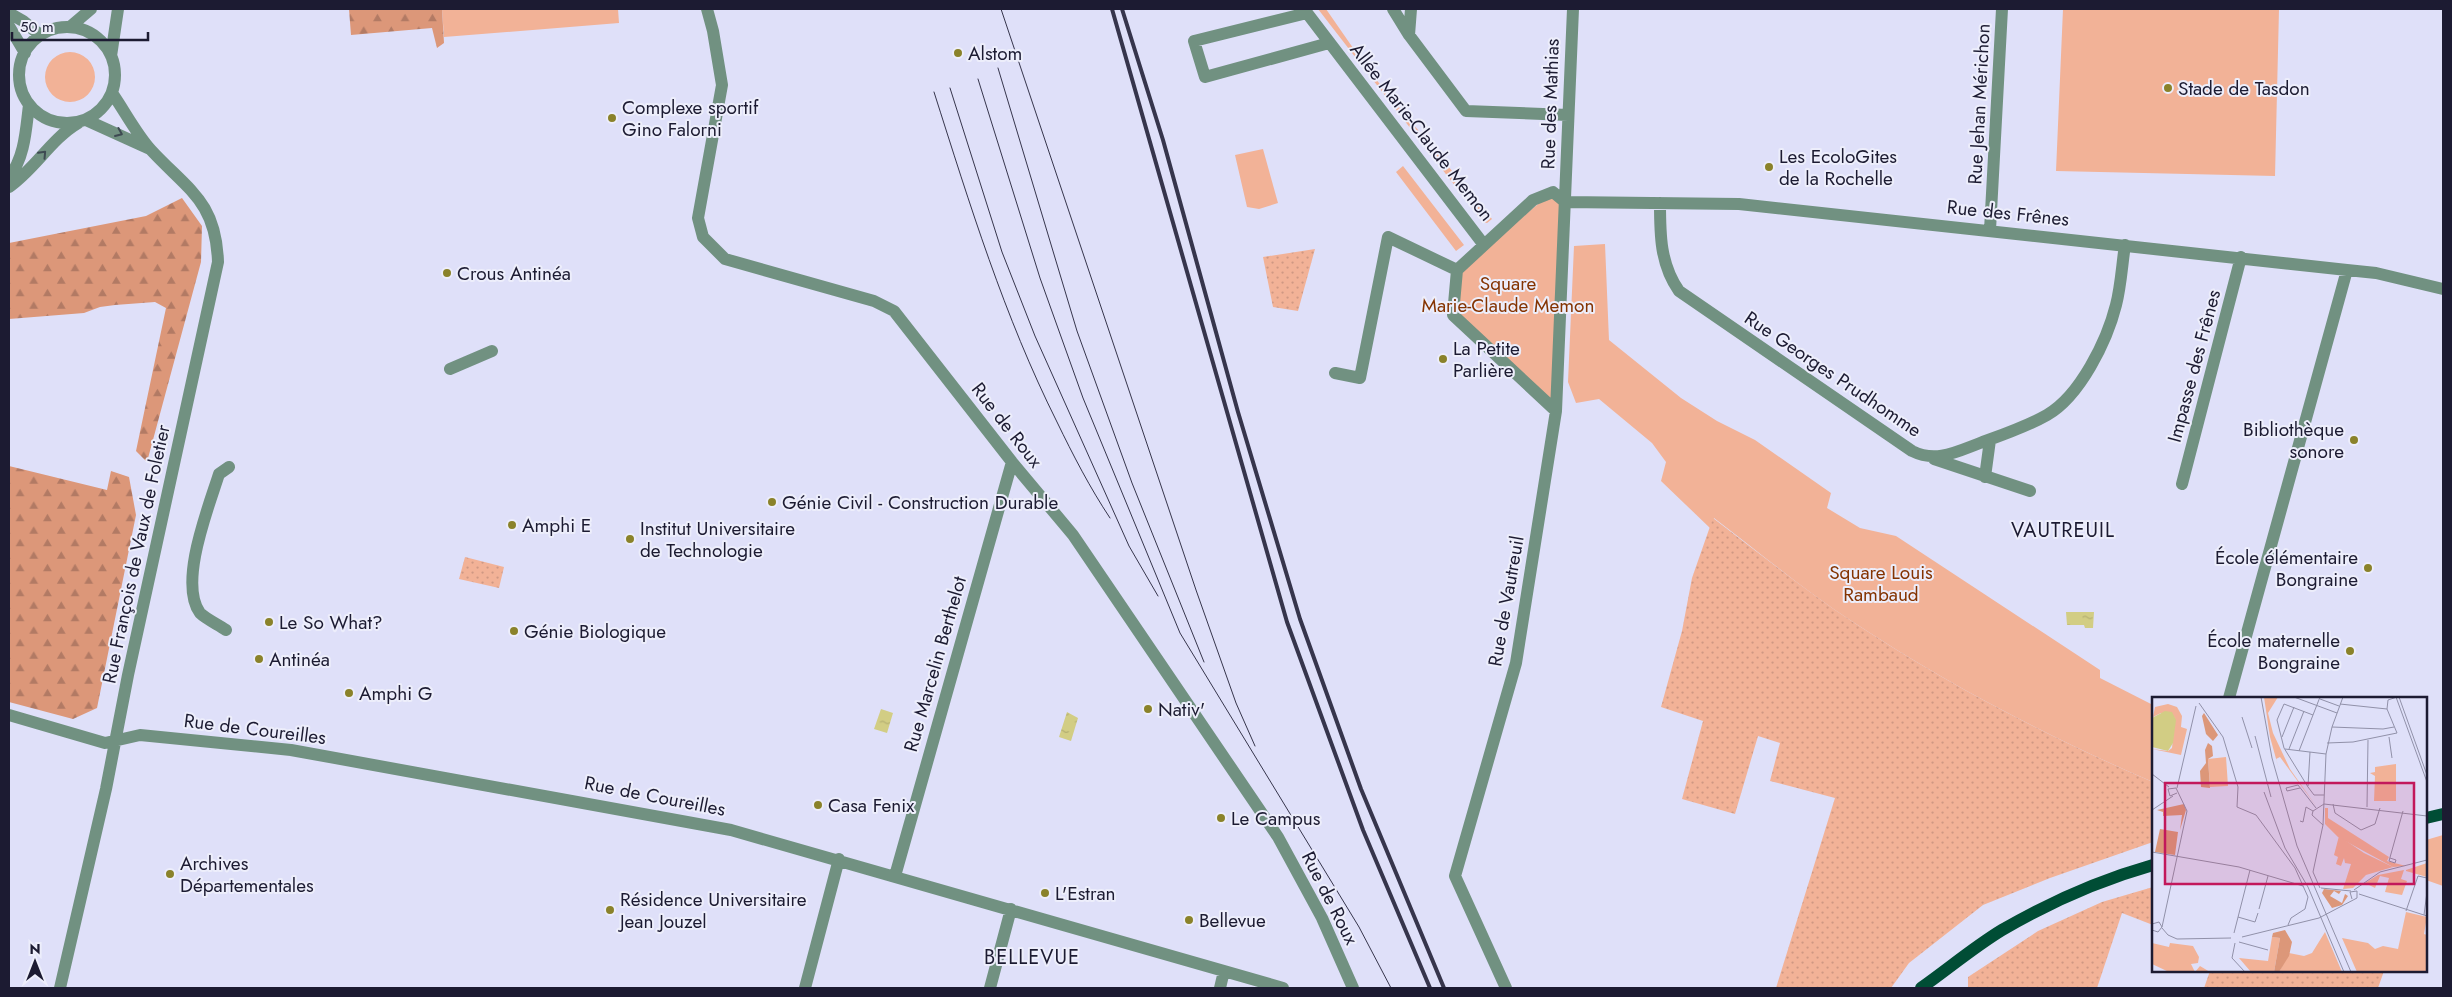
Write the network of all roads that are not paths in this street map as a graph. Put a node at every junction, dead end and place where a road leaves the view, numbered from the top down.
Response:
1 (91, 9) edge
2 (118, 9) edge
3 (707, 9) edge
4 (1393, 9) edge
5 (1411, 9) edge
6 (1573, 9) edge
7 (2002, 9) edge
8 (9, 13) edge
9 (9, 26) edge
10 (71, 26) junction
11 (40, 35) junction
12 (1409, 35) junction
13 (1329, 43) junction
14 (24, 52) junction
15 (111, 56) junction
16 (112, 93) junction
17 (29, 105) junction
18 (1568, 115) junction
19 (82, 121) junction
20 (150, 149) junction
21 (9, 177) edge
22 (9, 187) edge
23 (1566, 202) junction
24 (1660, 203) junction
25 (1990, 230) junction
26 (1484, 245) junction
27 (2125, 245) junction
28 (2241, 258) junction
29 (1457, 270) junction
30 (2347, 270) junction
31 (2443, 289) edge
32 (492, 351) dead end
33 (450, 369) dead end
34 (1335, 373) dead end
35 (1554, 409) junction
36 (1990, 440) junction
37 (1932, 458) junction
38 (1012, 462) junction
39 (228, 467) dead end
40 (1985, 477) junction
41 (2182, 484) dead end
42 (2030, 492) dead end
43 (226, 630) dead end
44 (2230, 697) edge
45 (9, 715) edge
46 (114, 741) junction
47 (2443, 814) edge
48 (2427, 818) edge
49 (839, 860) junction
50 (2152, 865) edge
51 (895, 876) junction
52 (1011, 909) junction
53 (1224, 971) junction
54 (60, 988) edge
55 (805, 988) edge
56 (990, 988) edge
57 (1220, 988) edge
58 (1283, 988) edge
59 (1353, 988) edge
60 (1506, 988) edge
61 (1921, 988) edge

1 - 10 street
2 - 15 street
3 - 38 street, Rue de Roux
4 - 12 street
5 - 12 street
6 - 18 street, Rue des Mathias
7 - 25 street, Rue Jehan Mérichon
8 - 11 street
9 - 14 street
10 - 11 street
10 - 15 street
11 - 14 street
12 - 18 street
13 - 13 street, Allée Marie-Claude Memon
13 - 26 street, Allée Marie-Claude Memon
14 - 17 street
15 - 16 street
16 - 19 street
16 - 20 street
17 - 19 street
17 - 21 street
18 - 23 street, Rue des Mathias
19 -> 20 street
22 -> 19 street
20 - 46 street, Rue François de Vaux de Foletier
23 - 24 street, Rue des Frênes
23 - 26 street
23 - 35 street, Rue de Vautreuil
24 - 25 street, Rue des Frênes
24 - 37 street, Rue Georges Prudhomme
25 - 27 street, Rue des Frênes
26 - 29 street
27 - 28 street, Rue des Frênes
27 - 36 street, Rue Georges Prudhomme
28 - 30 street, Rue des Frênes
28 - 41 street, Impasse des Frênes
29 - 34 street
29 - 35 street
30 - 31 street, Rue des Frênes
30 - 44 street
32 - 33 street
35 - 60 street, Rue de Vautreuil
36 - 37 street, Rue Georges Prudhomme
36 - 40 street
37 - 40 street
38 - 51 street, Rue Marcelin Berthelot
38 - 59 street, Rue de Roux
39 - 43 street
40 - 42 street
45 - 46 street, Rue de Coureilles
46 - 49 street, Rue de Coureilles
46 - 54 street, Rue François de Vaux de Foletier
47 - 48 main road
49 - 51 street, Rue de Coureilles
49 - 55 street
50 - 61 main road
51 - 52 street, Rue de Coureilles
52 - 53 street, Rue de Coureilles
52 - 56 street
53 - 57 street
53 - 58 street, Rue de Coureilles

